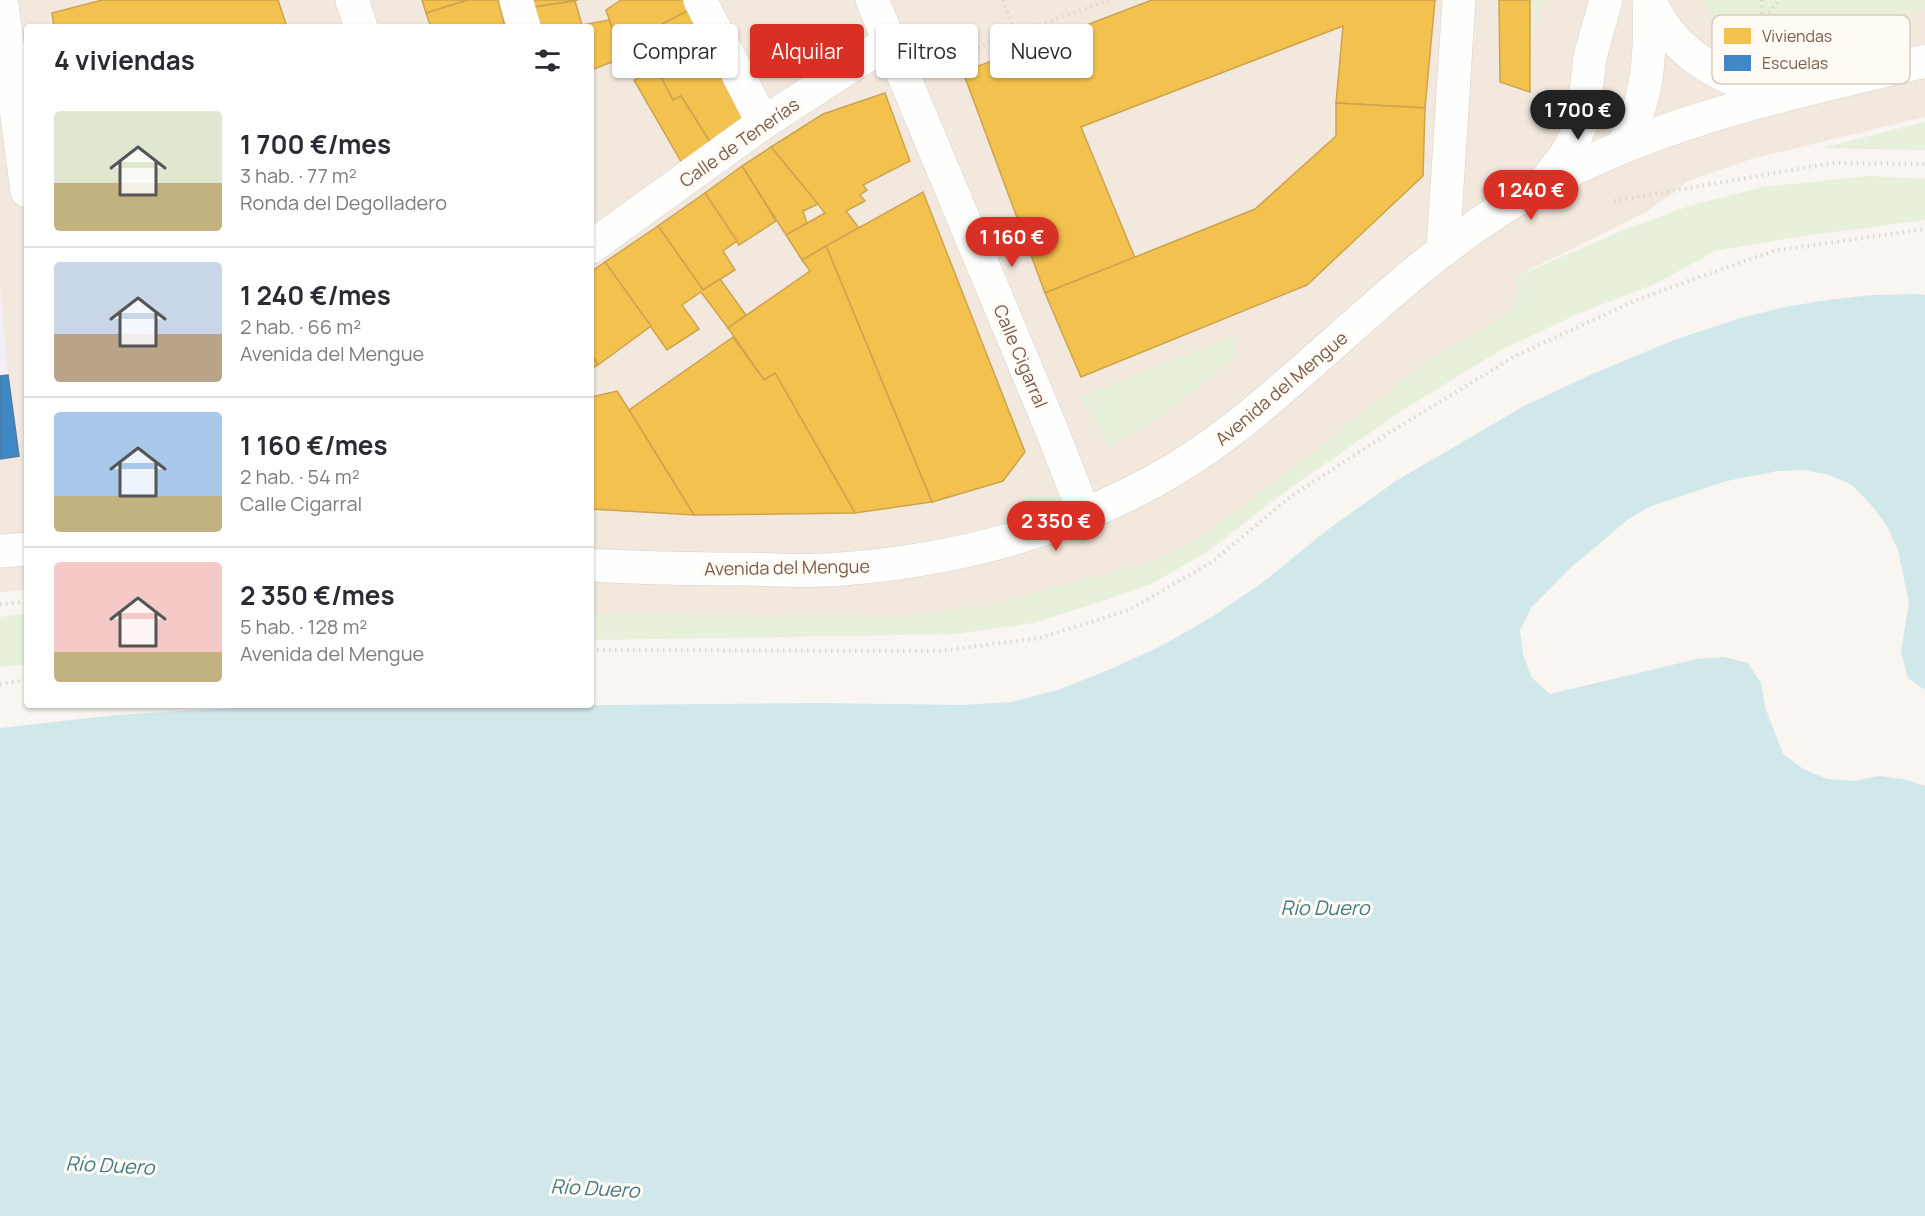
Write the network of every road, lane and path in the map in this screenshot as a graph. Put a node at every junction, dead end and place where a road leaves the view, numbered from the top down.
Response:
1 (352, 0) edge
2 (516, 0) edge
3 (872, 0) edge
4 (1003, 0) edge
5 (1109, 0) edge
6 (1459, 0) edge
7 (1606, 0) edge
8 (1650, 0) edge
9 (1762, 0) edge
10 (1779, 0) edge
11 (7, 3) edge
12 (709, 6) edge
13 (1761, 15) edge
14 (1767, 15) edge
15 (361, 24) edge
16 (523, 24) edge
17 (883, 24) edge
18 (1012, 24) edge
19 (1043, 24) edge
20 (876, 50) edge
21 (1925, 61) edge
22 (1910, 65) edge
23 (1712, 69) edge
24 (904, 78) edge
25 (1741, 84) edge
26 (1829, 84) edge
27 (1783, 95) junction
28 (1586, 98) junction
29 (763, 123) junction
30 (1622, 146) junction
31 (24, 163) edge
32 (1925, 164) edge
33 (1540, 186) junction
34 (1614, 201) dead end
35 (1925, 229) edge
36 (594, 245) edge
37 (1443, 249) junction
38 (1085, 514) junction
39 (24, 549) edge
40 (0, 550) edge
41 (594, 565) edge
42 (24, 602) edge
43 (0, 604) edge
44 (594, 650) edge
45 (24, 680) edge
46 (0, 684) edge

1 - 15 street
2 - 16 street
3 - 17 street, Calle Cigarral
4 - 18 path
5 - 19 path
6 - 37 street
7 - 28 street
8 - 23 street
8 - 30 street
9 - 13 path
10 - 14 path
11 - 31 street
12 - 29 street
20 - 29 street, Calle de Tenerías
21 - 22 street, Avenida del Mengue
24 - 38 street, Calle Cigarral
25 - 27 street
26 - 27 street, Avenida del Mengue
27 - 30 street, Avenida del Mengue
28 - 30 street
28 - 33 street
29 - 36 street, Calle de Tenerías
30 - 33 street, Avenida del Mengue
32 - 34 path
33 - 37 street, Avenida del Mengue
35 - 44 path
37 - 38 street, Avenida del Mengue
38 - 41 street, Avenida del Mengue
39 - 40 street
42 - 43 path
45 - 46 path

